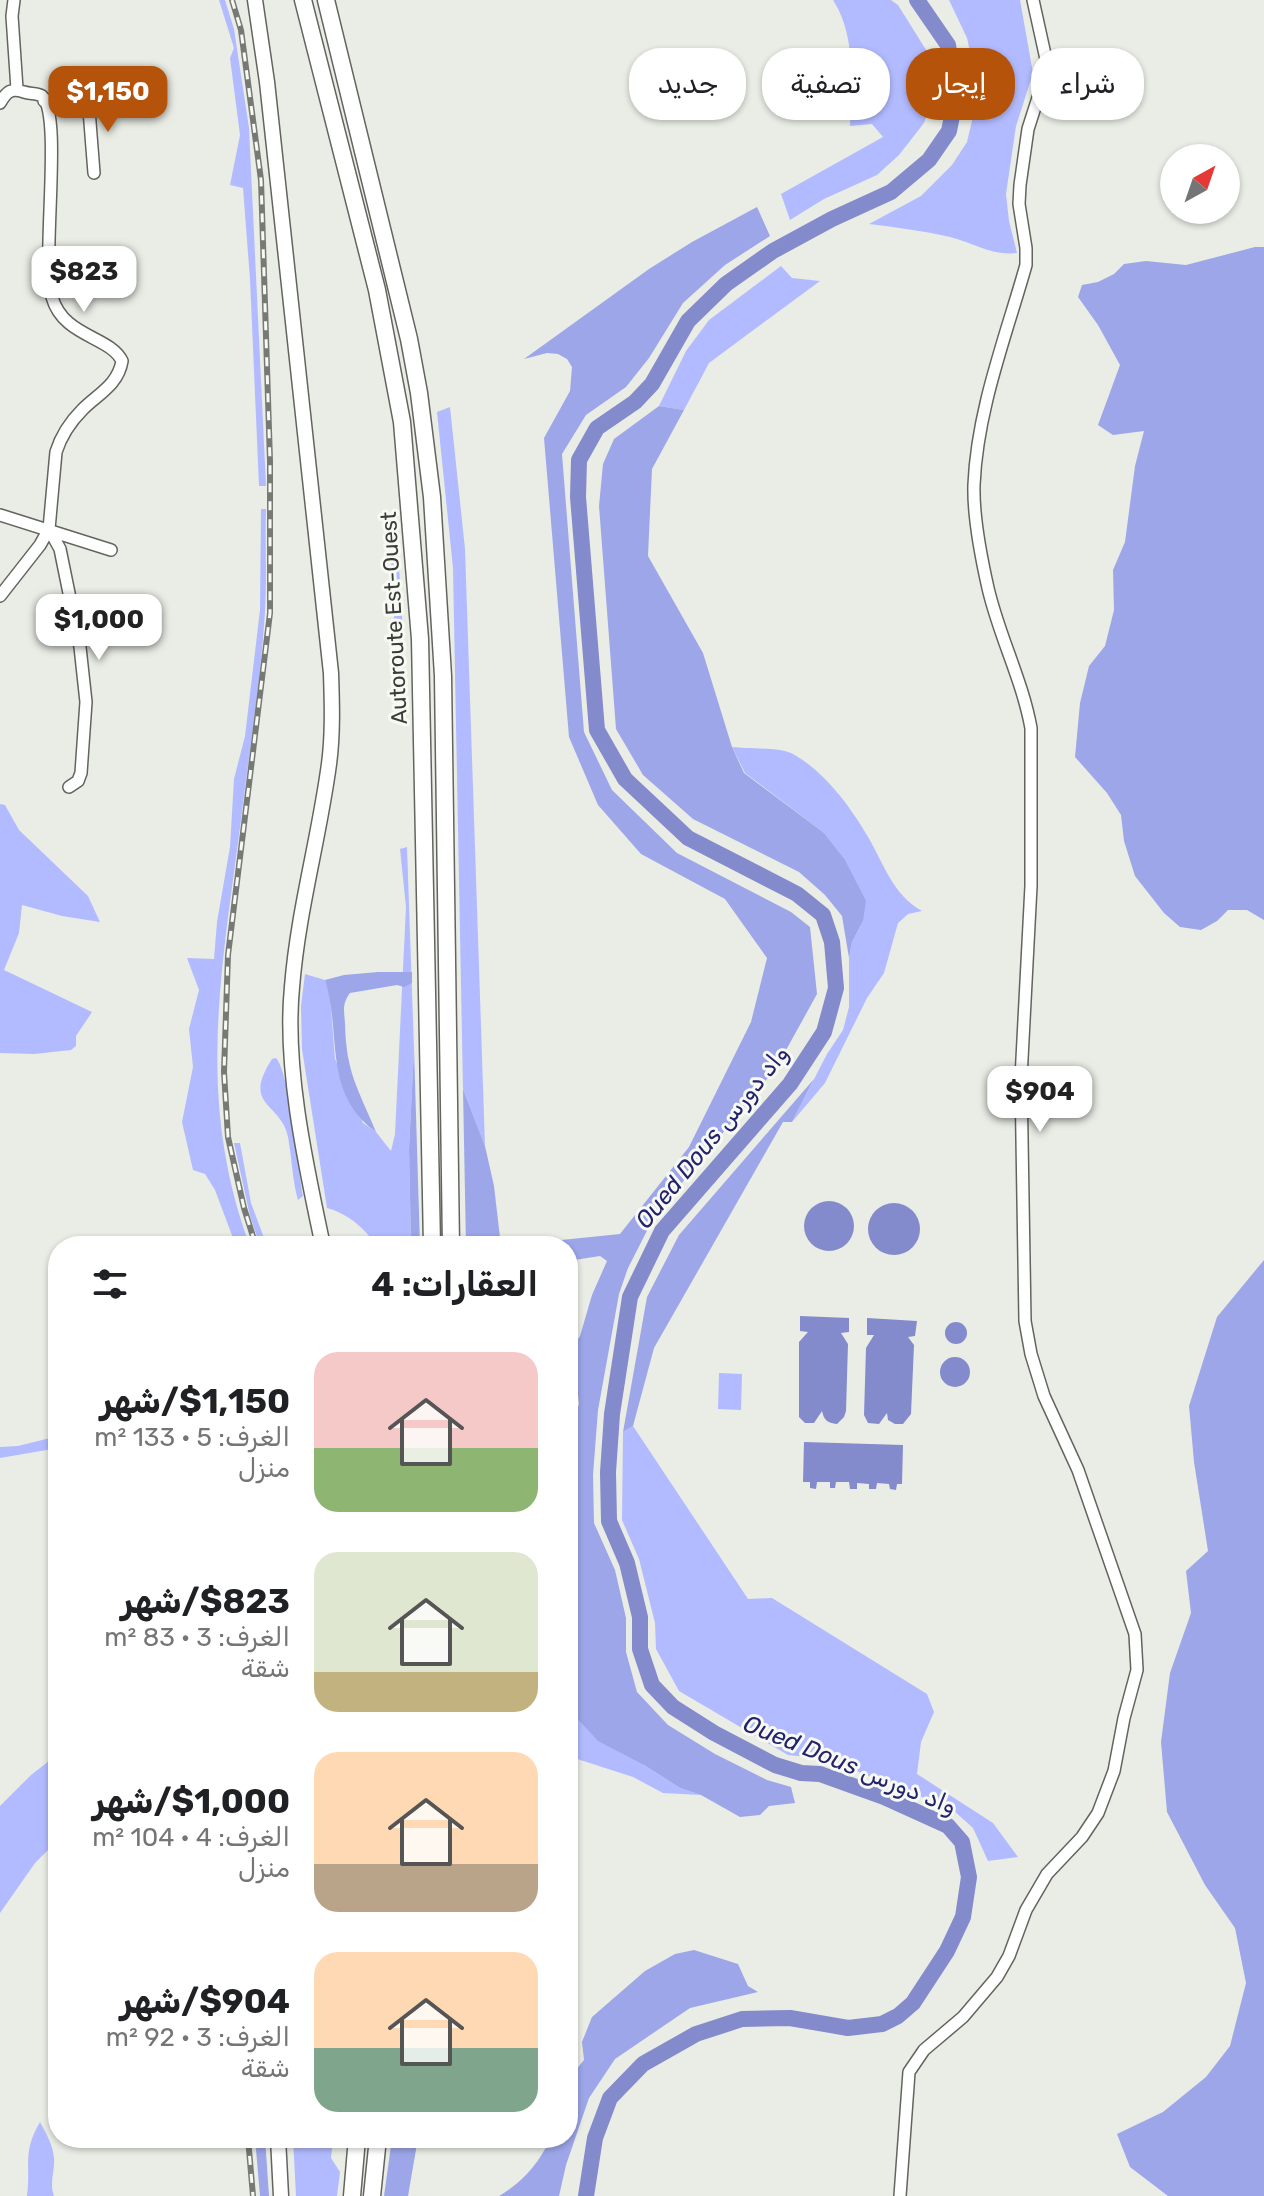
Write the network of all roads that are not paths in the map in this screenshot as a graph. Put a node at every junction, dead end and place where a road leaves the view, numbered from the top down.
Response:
1 (14, 0) edge
2 (255, 0) edge
3 (303, 0) edge
4 (326, 0) edge
5 (1033, 0) edge
6 (17, 89) junction
7 (112, 95) dead end
8 (88, 97) junction
9 (44, 101) junction
10 (0, 103) edge
11 (94, 173) dead end
12 (0, 515) edge
13 (49, 529) junction
14 (111, 550) dead end
15 (0, 596) edge
16 (69, 787) dead end
17 (321, 1236) edge
18 (432, 1236) edge
19 (451, 1236) edge
20 (279, 2148) edge
21 (356, 2148) edge
22 (377, 2148) edge
23 (281, 2196) edge
24 (352, 2196) edge
25 (372, 2196) edge
26 (900, 2196) edge

1 - 6 street
2 - 17 main road
3 - 18 highway, Autoroute Est-Ouest
4 - 19 highway, Autoroute Est-Ouest
5 - 26 street
6 - 9 street
6 - 10 street
7 - 8 street
8 - 9 street
8 - 11 street
9 - 13 street
12 - 13 street
13 - 14 street
13 - 15 street
13 - 16 street
20 - 23 main road
21 - 24 highway
22 - 25 highway

